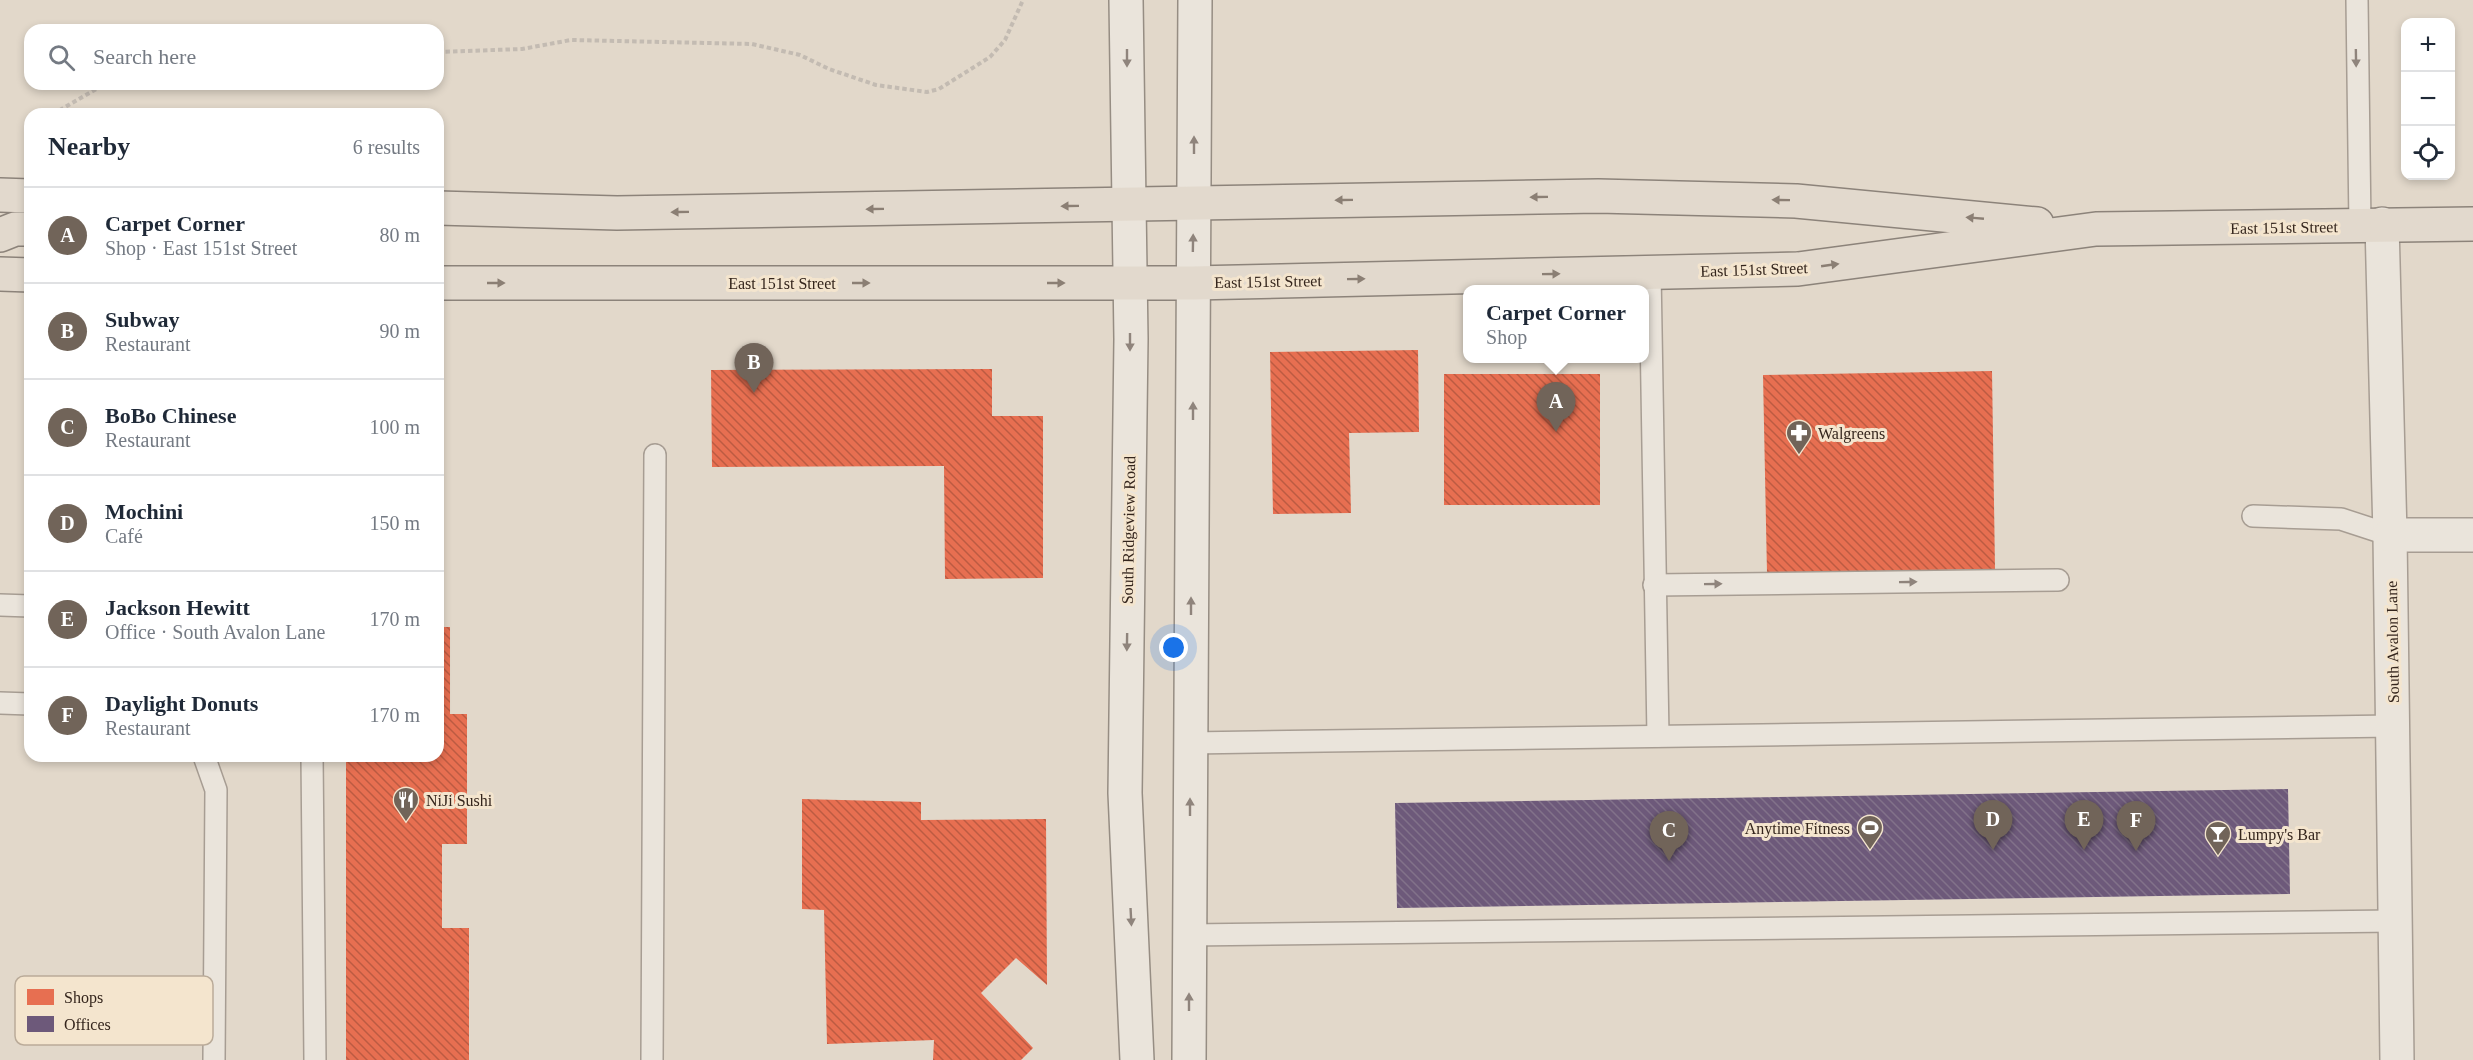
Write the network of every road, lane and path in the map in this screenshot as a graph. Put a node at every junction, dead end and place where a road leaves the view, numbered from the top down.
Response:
1 (1023, 0) edge
2 (1126, 0) edge
3 (1195, 0) edge
4 (2357, 0) edge
5 (444, 52) edge
6 (95, 90) edge
7 (63, 108) edge
8 (0, 195) edge
9 (24, 196) edge
10 (1194, 203) junction
11 (1129, 204) junction
12 (444, 208) edge
13 (484, 209) junction
14 (2473, 224) edge
15 (2371, 225) junction
16 (24, 229) edge
17 (444, 229) edge
18 (2096, 230) junction
19 (0, 235) edge
20 (1650, 272) junction
21 (0, 274) edge
22 (24, 275) edge
23 (444, 283) edge
24 (1130, 283) junction
25 (1193, 283) junction
26 (655, 455) dead end
27 (2253, 516) dead end
28 (2390, 535) junction
29 (2473, 535) edge
30 (2058, 580) dead end
31 (1654, 585) junction
32 (0, 605) edge
33 (24, 606) edge
34 (0, 703) edge
35 (24, 704) edge
36 (2393, 726) junction
37 (1658, 736) junction
38 (1190, 742) junction
39 (206, 762) edge
40 (312, 762) edge
41 (2395, 921) junction
42 (1189, 935) junction
43 (214, 1060) edge
44 (315, 1060) edge
45 (652, 1060) edge
46 (1137, 1060) edge
47 (1189, 1060) edge
48 (2397, 1060) edge

1 - 5 path
2 -> 11 main road, South Ridgeview Road
10 -> 3 main road
4 -> 15 lane
6 - 7 path
8 - 9 main road
10 - 11 main road, East 151st Street
18 -> 10 main road, East 151st Street
25 -> 10 main road
11 -> 13 main road, East 151st Street
11 - 24 main road, South Ridgeview Road
12 - 13 main road, East 151st Street
13 - 17 main road
14 - 15 main road, East 151st Street
15 - 18 main road, East 151st Street
15 - 28 main road, South Avalon Lane
16 - 19 main road
20 -> 18 main road, East 151st Street
25 -> 20 main road, East 151st Street
20 - 31 lane
21 - 22 main road
23 -> 24 main road, East 151st Street
24 - 25 main road, East 151st Street
24 -> 46 main road, South Ridgeview Road
38 -> 25 main road
26 - 45 lane
27 - 28 lane
28 - 29 main road
28 - 36 main road, South Avalon Lane
31 -> 30 lane
31 - 37 lane
32 - 33 lane
34 - 35 lane
36 - 37 lane
36 - 41 main road, South Avalon Lane
37 - 38 lane
42 -> 38 main road
39 - 43 lane
40 - 44 lane
41 - 42 lane
41 - 48 main road, South Avalon Lane
47 -> 42 main road

